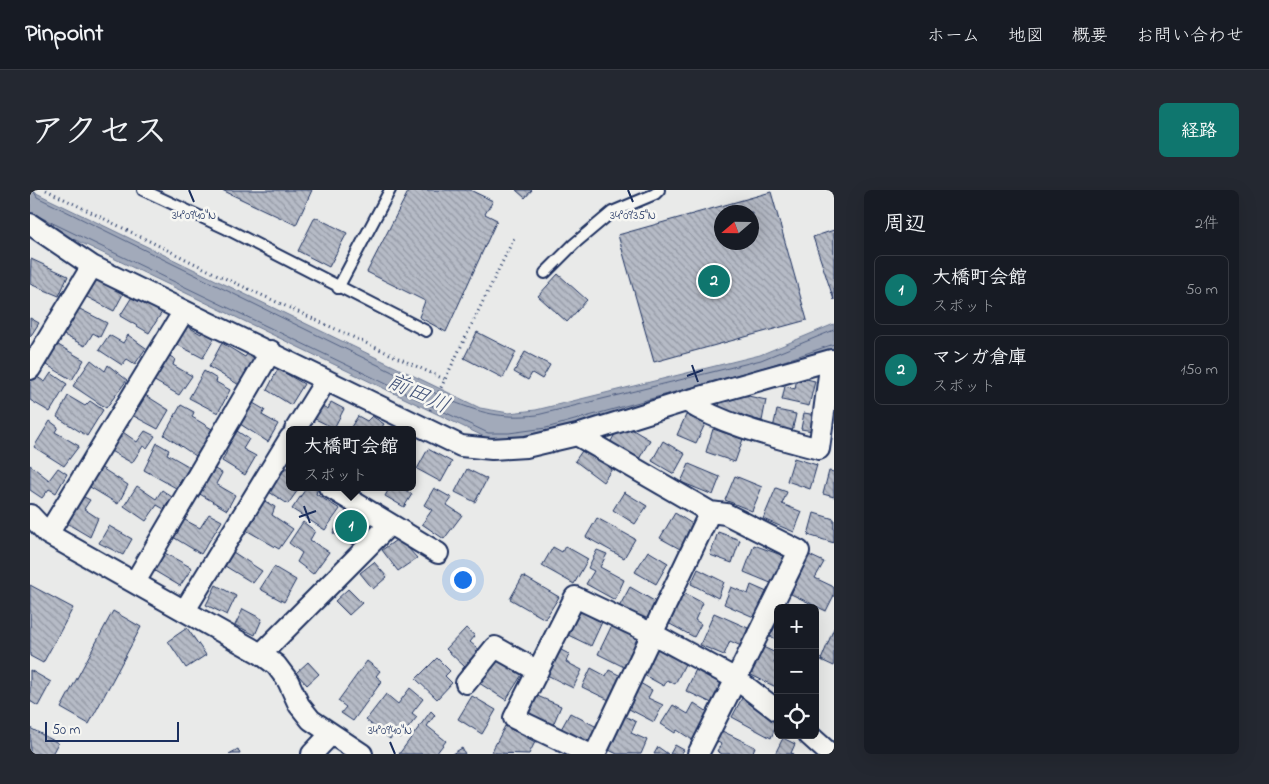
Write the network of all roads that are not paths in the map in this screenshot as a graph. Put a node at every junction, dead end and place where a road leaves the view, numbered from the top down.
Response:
1 (143, 190) edge
2 (390, 190) edge
3 (659, 190) edge
4 (30, 224) edge
5 (92, 266) junction
6 (545, 273) dead end
7 (338, 288) junction
8 (184, 311) junction
9 (426, 331) dead end
10 (271, 352) junction
11 (833, 359) edge
12 (30, 369) edge
13 (326, 380) junction
14 (686, 401) junction
15 (297, 426) edge
16 (577, 436) junction
17 (284, 460) edge
18 (336, 491) edge
19 (710, 512) junction
20 (30, 515) edge
21 (390, 524) junction
22 (48, 534) junction
23 (438, 553) dead end
24 (135, 582) junction
25 (185, 610) junction
26 (653, 634) junction
27 (261, 654) junction
28 (538, 671) junction
29 (736, 679) junction
30 (466, 683) dead end
31 (774, 708) edge
32 (330, 735) junction
33 (813, 739) edge
34 (312, 754) edge
35 (362, 754) edge
36 (588, 754) edge
37 (595, 754) edge
38 (698, 754) edge
39 (830, 754) edge

1 - 7 lane
2 - 7 lane
3 - 6 lane
4 - 5 street
5 - 8 street
5 - 12 street
7 - 9 lane
8 - 10 street
8 - 22 street
10 - 13 street
10 - 24 street
11 - 14 street
11 - 14 street
13 - 15 street
13 - 16 street
14 - 16 street
16 - 19 street
17 - 25 street
18 - 21 street
19 - 26 street
19 - 29 street
20 - 22 street
21 - 23 street
21 - 27 street
22 - 24 street
24 - 25 street
25 - 27 street
26 - 28 street
26 - 29 street
26 - 37 street
27 - 32 street
28 - 30 street
28 - 36 street
29 - 31 street
29 - 38 street
32 - 34 street
32 - 35 street
33 - 39 street

